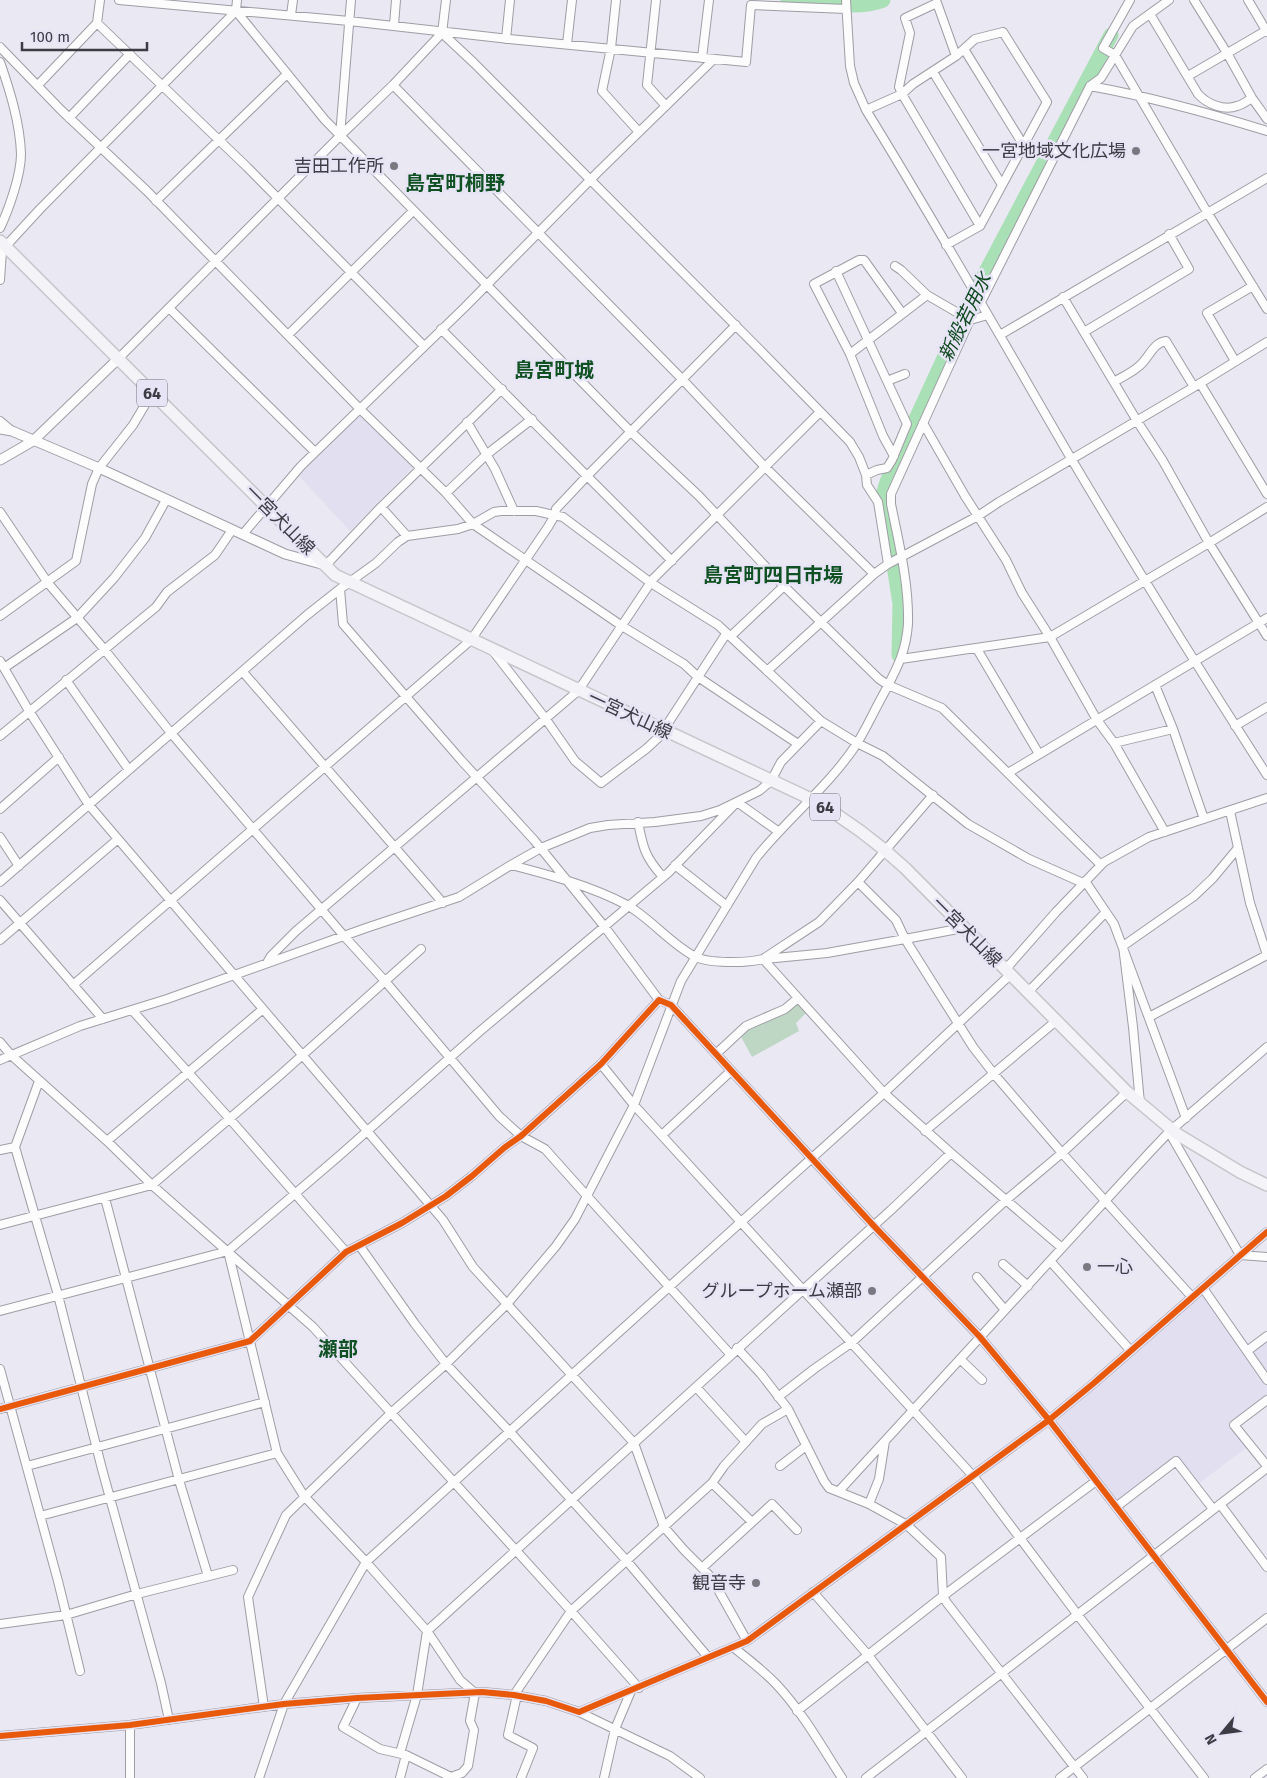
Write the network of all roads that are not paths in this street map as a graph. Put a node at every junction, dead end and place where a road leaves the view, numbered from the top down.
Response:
1 (100, 0) edge
2 (119, 0) edge
3 (237, 0) edge
4 (293, 0) edge
5 (351, 0) edge
6 (396, 0) edge
7 (446, 0) edge
8 (510, 0) edge
9 (572, 0) edge
10 (616, 0) edge
11 (656, 0) edge
12 (709, 0) edge
13 (846, 0) edge
14 (1130, 0) edge
15 (1169, 0) edge
16 (1194, 0) edge
17 (1248, 0) edge
18 (168, 2) edge
19 (846, 9) junction
20 (236, 11) junction
21 (1150, 14) junction
22 (291, 15) junction
23 (349, 20) junction
24 (97, 23) junction
25 (394, 25) junction
26 (1267, 31) edge
27 (443, 32) junction
28 (506, 39) junction
29 (567, 44) junction
30 (0, 48) edge
31 (610, 48) junction
32 (964, 49) junction
33 (650, 52) junction
34 (1227, 53) junction
35 (130, 54) junction
36 (1115, 55) junction
37 (956, 56) junction
38 (702, 58) junction
39 (714, 59) junction
40 (0, 62) edge
41 (933, 72) junction
42 (287, 74) junction
43 (1188, 76) junction
44 (38, 85) junction
45 (163, 85) junction
46 (393, 85) junction
47 (1090, 86) junction
48 (902, 94) junction
49 (1139, 95) junction
50 (1252, 98) junction
51 (666, 106) junction
52 (866, 110) junction
53 (70, 118) junction
54 (1267, 119) edge
55 (1267, 131) edge
56 (639, 132) junction
57 (340, 136) junction
58 (219, 140) junction
59 (1024, 146) junction
60 (102, 148) junction
61 (1267, 178) edge
62 (590, 180) junction
63 (1002, 185) junction
64 (278, 198) junction
65 (156, 201) junction
66 (413, 211) junction
67 (1207, 212) junction
68 (980, 226) junction
69 (0, 228) edge
70 (539, 232) junction
71 (1169, 234) junction
72 (3, 244) edge
73 (946, 245) junction
74 (215, 261) junction
75 (895, 266) dead end
76 (351, 272) junction
77 (836, 272) junction
78 (0, 280) edge
79 (486, 285) junction
80 (1252, 286) junction
81 (927, 295) junction
82 (1063, 297) junction
83 (979, 300) junction
84 (169, 308) junction
85 (1267, 309) edge
86 (902, 313) junction
87 (988, 315) junction
88 (970, 320) junction
89 (736, 325) junction
90 (441, 329) junction
91 (1084, 332) junction
92 (288, 335) junction
93 (1000, 335) junction
94 (868, 339) junction
95 (1267, 342) edge
96 (424, 346) junction
97 (850, 354) junction
98 (118, 359) junction
99 (1235, 361) junction
100 (906, 374) dead end
101 (682, 379) junction
102 (887, 381) junction
103 (1114, 382) junction
104 (1197, 385) junction
105 (502, 389) junction
106 (152, 393) junction
107 (359, 408) junction
108 (820, 412) junction
109 (532, 419) junction
110 (0, 421) edge
111 (1137, 421) junction
112 (467, 422) junction
113 (923, 423) junction
114 (0, 429) edge
115 (12, 431) junction
116 (631, 432) junction
117 (33, 441) junction
118 (315, 452) junction
119 (486, 455) junction
120 (894, 456) junction
121 (1072, 459) junction
122 (0, 460) edge
123 (765, 467) junction
124 (99, 468) junction
125 (420, 469) junction
126 (866, 475) junction
127 (587, 476) junction
128 (446, 493) junction
129 (1267, 494) edge
130 (166, 500) junction
131 (266, 507) junction
132 (381, 507) junction
133 (1267, 507) edge
134 (514, 511) junction
135 (0, 512) edge
136 (555, 515) junction
137 (717, 515) junction
138 (978, 516) junction
139 (473, 524) junction
140 (232, 530) junction
141 (243, 534) junction
142 (407, 536) junction
143 (1209, 544) junction
144 (902, 558) junction
145 (525, 561) junction
146 (672, 561) junction
147 (890, 563) junction
148 (325, 566) junction
149 (874, 574) junction
150 (1146, 580) junction
151 (48, 583) junction
152 (651, 583) junction
153 (345, 586) junction
154 (784, 586) junction
155 (0, 616) edge
156 (77, 618) junction
157 (1267, 618) edge
158 (821, 622) junction
159 (1259, 623) junction
160 (622, 626) junction
161 (728, 635) junction
162 (1267, 636) edge
163 (1050, 637) junction
164 (471, 640) junction
165 (104, 649) junction
166 (977, 649) junction
167 (493, 651) junction
168 (901, 659) junction
169 (1194, 662) junction
170 (2, 665) edge
171 (767, 671) junction
172 (243, 672) junction
173 (698, 677) junction
174 (66, 680) junction
175 (888, 685) junction
176 (1155, 685) junction
177 (578, 691) junction
178 (406, 696) junction
179 (1267, 707) edge
180 (29, 711) junction
181 (546, 718) junction
182 (1098, 720) junction
183 (822, 721) junction
184 (1235, 726) junction
185 (1173, 729) junction
186 (663, 730) junction
187 (171, 734) junction
188 (0, 736) edge
189 (857, 743) junction
190 (1114, 743) junction
191 (798, 744) junction
192 (1039, 754) junction
193 (59, 757) junction
194 (325, 766) junction
195 (129, 770) junction
196 (1008, 773) junction
197 (1267, 775) edge
198 (477, 777) junction
199 (771, 781) junction
200 (933, 795) junction
201 (1267, 798) edge
202 (811, 799) junction
203 (736, 802) junction
204 (89, 805) junction
205 (0, 809) edge
206 (1230, 811) junction
207 (1204, 819) junction
208 (638, 822) junction
209 (252, 829) junction
210 (779, 832) junction
211 (1165, 832) junction
212 (0, 837) edge
213 (118, 839) junction
214 (396, 847) junction
215 (541, 848) junction
216 (1238, 848) junction
217 (885, 850) junction
218 (510, 865) junction
219 (675, 865) junction
220 (1101, 865) junction
221 (19, 866) junction
222 (663, 877) junction
223 (567, 881) junction
224 (0, 882) edge
225 (858, 882) junction
226 (1084, 882) junction
227 (0, 900) edge
228 (169, 900) junction
229 (443, 903) junction
230 (628, 906) junction
231 (727, 906) junction
232 (322, 910) junction
233 (1106, 912) junction
234 (20, 924) junction
235 (604, 926) junction
236 (963, 928) junction
237 (344, 936) junction
238 (905, 939) junction
239 (0, 940) edge
240 (1123, 946) junction
241 (421, 949) dead end
242 (1267, 955) edge
243 (696, 957) junction
244 (763, 959) junction
245 (267, 963) junction
246 (1008, 973) junction
247 (234, 974) junction
248 (386, 981) junction
249 (73, 985) junction
250 (1028, 992) junction
251 (798, 998) junction
252 (659, 1000) junction
253 (671, 1005) junction
254 (263, 1009) junction
255 (132, 1010) junction
256 (1149, 1017) junction
257 (103, 1019) junction
258 (1056, 1021) junction
259 (959, 1024) junction
260 (0, 1042) edge
261 (1267, 1047) edge
262 (717, 1054) junction
263 (11, 1055) junction
264 (302, 1055) junction
265 (451, 1058) junction
266 (0, 1060) edge
267 (601, 1064) junction
268 (732, 1071) junction
269 (189, 1073) junction
270 (994, 1074) junction
271 (39, 1081) junction
272 (1127, 1092) junction
273 (884, 1093) junction
274 (1140, 1103) junction
275 (634, 1105) junction
276 (229, 1118) junction
277 (1186, 1118) junction
278 (367, 1131) junction
279 (925, 1131) junction
280 (1171, 1131) junction
281 (662, 1135) junction
282 (521, 1136) junction
283 (107, 1141) junction
284 (15, 1147) junction
285 (0, 1150) edge
286 (950, 1153) junction
287 (1062, 1153) junction
288 (812, 1158) junction
289 (152, 1185) junction
290 (1267, 1185) edge
291 (295, 1194) junction
292 (587, 1196) junction
293 (105, 1198) junction
294 (1006, 1200) junction
295 (1106, 1200) junction
296 (431, 1206) junction
297 (34, 1215) junction
298 (740, 1222) junction
299 (0, 1225) edge
300 (873, 1226) junction
301 (1267, 1232) edge
302 (359, 1245) junction
303 (1062, 1248) junction
304 (228, 1251) junction
305 (346, 1252) junction
306 (1240, 1255) junction
307 (1267, 1257) edge
308 (1051, 1262) junction
309 (1003, 1264) dead end
310 (977, 1277) dead end
311 (126, 1278) junction
312 (922, 1278) junction
313 (1028, 1286) junction
314 (669, 1287) junction
315 (1203, 1288) junction
316 (802, 1290) junction
317 (58, 1295) junction
318 (1192, 1298) junction
319 (507, 1304) junction
320 (289, 1306) junction
321 (1005, 1310) junction
322 (0, 1311) edge
323 (980, 1336) junction
324 (1267, 1336) edge
325 (250, 1341) junction
326 (851, 1343) junction
327 (734, 1351) junction
328 (1131, 1351) junction
329 (1247, 1351) junction
330 (960, 1359) junction
331 (446, 1364) junction
332 (150, 1368) junction
333 (0, 1369) edge
334 (572, 1375) junction
335 (982, 1380) dead end
336 (1267, 1380) edge
337 (81, 1386) junction
338 (696, 1387) junction
339 (778, 1397) junction
340 (1267, 1400) edge
341 (265, 1402) junction
342 (10, 1407) junction
343 (0, 1409) edge
344 (788, 1409) junction
345 (912, 1410) junction
346 (391, 1413) junction
347 (1049, 1420) junction
348 (166, 1429) junction
349 (510, 1432) junction
350 (885, 1441) junction
351 (746, 1442) junction
352 (634, 1443) junction
353 (806, 1446) junction
354 (97, 1447) junction
355 (277, 1454) junction
356 (27, 1466) junction
357 (780, 1466) dead end
358 (1267, 1467) edge
359 (974, 1476) junction
360 (179, 1480) junction
361 (1096, 1481) junction
362 (454, 1483) junction
363 (712, 1483) junction
364 (839, 1491) junction
365 (304, 1496) junction
366 (110, 1498) junction
367 (572, 1500) junction
368 (869, 1504) junction
369 (1116, 1507) junction
370 (1216, 1507) junction
371 (40, 1516) junction
372 (752, 1522) junction
373 (907, 1525) junction
374 (664, 1527) junction
375 (797, 1530) dead end
376 (1021, 1540) junction
377 (516, 1550) junction
378 (1154, 1555) junction
379 (626, 1560) junction
380 (366, 1562) junction
381 (1267, 1567) edge
382 (702, 1568) junction
383 (233, 1570) dead end
384 (208, 1576) junction
385 (813, 1592) junction
386 (137, 1594) junction
387 (943, 1596) junction
388 (571, 1611) junction
389 (1078, 1614) junction
390 (66, 1615) junction
391 (1267, 1618) edge
392 (0, 1624) edge
393 (427, 1631) junction
394 (747, 1641) junction
395 (733, 1647) junction
396 (1226, 1649) junction
397 (868, 1655) junction
398 (708, 1658) junction
399 (80, 1670) dead end
400 (1002, 1673) junction
401 (635, 1690) junction
402 (475, 1693) junction
403 (418, 1695) junction
404 (515, 1695) junction
405 (357, 1698) junction
406 (1267, 1702) edge
407 (284, 1704) junction
408 (264, 1707) junction
409 (1151, 1709) junction
410 (797, 1711) junction
411 (579, 1712) junction
412 (169, 1720) junction
413 (130, 1724) junction
414 (615, 1729) junction
415 (926, 1732) junction
416 (0, 1736) edge
417 (403, 1754) junction
418 (468, 1766) junction
419 (1074, 1767) junction
420 (1267, 1769) edge
421 (130, 1778) edge
422 (259, 1778) edge
423 (400, 1778) edge
424 (468, 1778) edge
425 (521, 1778) edge
426 (604, 1778) edge
427 (700, 1778) edge
428 (842, 1778) edge
429 (866, 1778) edge
430 (962, 1778) edge
431 (1060, 1778) edge
432 (1083, 1778) edge
433 (1204, 1778) edge
434 (1255, 1778) edge

1 - 24 street
2 - 18 street
3 - 20 street
4 - 22 street
5 - 23 street
6 - 25 street
7 - 27 street
8 - 28 street
9 - 29 street
10 - 31 street
11 - 33 street
12 - 38 street
13 - 19 street
14 - 36 street
15 - 21 street
16 - 34 street
17 - 26 street
18 - 20 street
19 - 39 street
19 - 52 street
20 - 22 street
20 - 42 street
20 - 45 street
21 - 36 street
21 - 43 street
22 - 23 street
23 - 25 street
23 - 57 street
24 - 35 street
24 - 44 street
25 - 27 street
26 - 34 street
27 - 28 street
27 - 46 street
27 - 62 street
28 - 29 street
29 - 31 street
30 - 44 street
31 - 33 street
31 - 56 street
32 - 37 street
32 - 59 street
32 - 59 street
33 - 38 street
33 - 51 street
34 - 43 street
34 - 50 street
35 - 45 street
35 - 53 street
36 - 47 street
36 - 49 street
37 - 41 street
37 - 48 street
38 - 39 street
39 - 51 street
40 - 69 street
41 - 48 street
41 - 63 street
42 - 57 street
42 - 58 street
43 - 50 street
44 - 53 street
45 - 58 street
45 - 60 street
46 - 57 street
46 - 70 street
47 - 49 street
47 - 83 street
48 - 52 street
48 - 68 street
49 - 55 street
49 - 67 street
50 - 54 street
51 - 56 street
52 - 73 street
53 - 60 street
56 - 62 street
57 - 64 street
57 - 66 street
58 - 64 street
58 - 65 street
59 - 63 street
60 - 65 street
60 - 72 street
61 - 67 street
62 - 70 street
62 - 89 street
63 - 68 street
64 - 74 street
64 - 76 street
65 - 74 street
66 - 76 street
66 - 79 street
67 - 71 street
67 - 80 street
68 - 73 street
70 - 79 street
70 - 101 street
71 - 82 street
71 - 91 street
72 - 78 street
72 - 98 main road, 一宮犬山線 / 64
73 - 83 street
74 - 84 street
74 - 92 street
75 - 81 street
76 - 92 street
76 - 96 street
77 - 86 street
77 - 94 street
77 - 97 street
79 - 90 street
79 - 116 street
80 - 85 street
80 - 99 street
81 - 86 street
81 - 88 street
82 - 91 street
82 - 93 street
83 - 87 street
84 - 98 street
84 - 118 street
86 - 94 street
87 - 88 street
87 - 93 street
88 - 113 street
89 - 101 street
89 - 108 street
90 - 96 street
90 - 105 street
91 - 103 street
92 - 107 street
93 - 121 street
94 - 97 street
94 - 102 street
95 - 99 street
96 - 107 street
97 - 120 street
98 - 106 main road, 一宮犬山線 / 64
98 - 117 street
99 - 104 street
100 - 102 street
101 - 116 street
101 - 123 street
102 - 120 street
103 - 104 street
103 - 111 street
104 - 111 street
104 - 129 street
105 - 109 street
105 - 112 street
106 - 124 street
106 - 131 main road, 一宮犬山線 / 64
107 - 118 street
107 - 125 street
108 - 123 street
108 - 126 street
109 - 119 street
109 - 127 street
110 - 115 street
111 - 121 street
111 - 143 street
112 - 119 street
112 - 125 street
113 - 138 street
113 - 144 street
114 - 115 street
115 - 117 street
116 - 127 street
116 - 137 street
117 - 122 street
117 - 124 street
118 - 131 street
119 - 128 street
119 - 134 street
120 - 126 street
121 - 138 street
121 - 150 street
123 - 137 street
123 - 149 street
124 - 130 street
124 - 151 street
125 - 128 street
125 - 132 street
126 - 147 street
127 - 136 street
127 - 146 street
128 - 139 street
130 - 140 street
130 - 156 street
131 - 141 street
131 - 148 main road, 一宮犬山線 / 64
132 - 142 street
132 - 148 street
133 - 143 street
134 - 136 street
134 - 139 street
135 - 151 street
136 - 145 street
136 - 152 street
137 - 146 street
137 - 154 street
138 - 144 street
138 - 163 street
139 - 142 street
139 - 145 street
140 - 141 street
140 - 165 street
141 - 148 street
142 - 153 street
143 - 150 street
143 - 159 street
144 - 147 street
144 - 168 street
145 - 160 street
145 - 164 street
146 - 152 street
147 - 149 street
148 - 153 main road, 一宮犬山線 / 64
149 - 158 street
150 - 163 street
150 - 169 street
151 - 155 street
151 - 156 street
152 - 160 street
152 - 161 street
153 - 164 main road, 一宮犬山線 / 64
153 - 172 street
153 - 178 street
154 - 158 street
154 - 161 street
156 - 165 street
156 - 170 street
157 - 159 street
158 - 171 street
158 - 175 street
159 - 162 street
159 - 169 street
160 - 173 street
160 - 177 street
161 - 171 street
161 - 173 street
163 - 166 street
163 - 182 street
164 - 167 main road, 一宮犬山線 / 64
164 - 178 street
165 - 174 street
165 - 187 street
166 - 168 street
166 - 192 street
167 - 177 main road, 一宮犬山線 / 64
167 - 181 street
168 - 175 street
169 - 176 street
169 - 184 street
170 - 180 street
171 - 183 street
172 - 187 street
172 - 194 street
173 - 186 street
173 - 191 street
174 - 180 street
174 - 195 street
175 - 189 street
175 - 196 street
176 - 182 street
176 - 185 street
177 - 181 street
177 - 186 main road, 一宮犬山線 / 64
178 - 194 street
178 - 198 street
179 - 184 street
180 - 188 street
180 - 193 street
181 - 186 street
181 - 198 street
182 - 190 street
182 - 192 street
183 - 189 street
183 - 191 street
184 - 197 street
185 - 190 street
185 - 207 street
186 - 199 main road, 一宮犬山線 / 64
187 - 195 street
187 - 209 street
189 - 200 street
189 - 202 street
190 - 211 street
191 - 199 street
192 - 196 street
193 - 204 street
193 - 205 street
194 - 209 street
194 - 214 street
195 - 204 street
196 - 220 street
198 - 214 street
198 - 215 street
199 - 202 main road, 一宮犬山線 / 64
199 - 203 street
200 - 217 street
200 - 226 street
201 - 206 street
202 - 210 street
202 - 217 main road, 一宮犬山線 / 64
203 - 208 street
203 - 210 street
203 - 219 street
204 - 213 street
204 - 221 street
206 - 207 street
206 - 216 street
207 - 211 street
208 - 215 street
208 - 222 street
209 - 228 street
209 - 232 street
210 - 231 street
211 - 220 street
212 - 221 street
213 - 228 street
213 - 234 street
214 - 229 street
214 - 232 street
215 - 218 street
215 - 223 street
216 - 240 street
216 - 242 street
217 - 225 street
217 - 236 main road, 一宮犬山線 / 64
218 - 223 street
218 - 229 street
219 - 222 street
219 - 231 street
220 - 226 street
221 - 224 street
222 - 230 street
223 - 230 street
223 - 235 street
225 - 238 street
225 - 244 street
226 - 233 street
226 - 246 street
227 - 234 street
228 - 247 street
228 - 249 street
229 - 237 street
230 - 235 street
230 - 243 street
231 - 243 street
232 - 237 street
232 - 245 street
233 - 240 street
233 - 250 street
234 - 239 street
234 - 249 street
235 - 252 street
235 - 265 street
236 - 238 street
236 - 246 main road, 一宮犬山線 / 64
237 - 245 street
237 - 248 street
238 - 244 street
238 - 259 street
240 - 256 street
240 - 274 street
241 - 248 street
242 - 256 street
243 - 244 street
243 - 253 street
244 - 251 street
245 - 247 street
246 - 250 main road, 一宮犬山線 / 64
246 - 259 street
247 - 254 street
247 - 255 street
248 - 264 street
248 - 265 street
249 - 257 street
250 - 258 main road, 一宮犬山線 / 64
251 - 262 street
251 - 273 street
252 - 253 street
252 - 267 street
253 - 262 street
253 - 275 street
254 - 264 street
254 - 269 street
255 - 257 street
255 - 269 street
256 - 277 street
257 - 263 street
258 - 270 street
258 - 272 main road, 一宮犬山線 / 64
259 - 270 street
259 - 273 street
260 - 263 street
261 - 277 street
262 - 268 street
263 - 266 street
263 - 271 street
264 - 276 street
264 - 278 street
265 - 278 street
265 - 282 street
267 - 275 street
267 - 282 street
268 - 281 street
268 - 288 street
269 - 276 street
269 - 283 street
270 - 279 street
270 - 287 street
271 - 283 street
271 - 284 street
272 - 274 main road, 一宮犬山線 / 64
272 - 287 street
273 - 279 street
273 - 288 street
274 - 280 main road, 一宮犬山線 / 64
275 - 281 street
275 - 292 street
276 - 289 street
276 - 291 street
277 - 280 street
278 - 291 street
278 - 296 street
279 - 286 street
280 - 290 main road, 一宮犬山線 / 64
280 - 295 street
280 - 306 street
281 - 298 street
282 - 292 street
282 - 296 street
283 - 289 street
284 - 285 street
284 - 297 street
286 - 294 street
286 - 300 street
287 - 294 street
287 - 295 street
288 - 298 street
288 - 300 street
289 - 293 street
289 - 304 street
291 - 304 street
291 - 305 street
292 - 314 street
292 - 319 street
293 - 297 street
293 - 311 street
294 - 303 street
294 - 312 street
295 - 303 street
295 - 318 street
296 - 302 street
296 - 319 street
297 - 299 street
297 - 317 street
298 - 314 street
298 - 316 street
300 - 312 street
300 - 316 street
301 - 306 street
302 - 305 street
302 - 331 street
303 - 308 street
304 - 311 street
304 - 320 street
304 - 325 street
305 - 320 street
306 - 307 street
306 - 315 street
308 - 313 street
308 - 328 street
309 - 313 street
310 - 321 street
311 - 317 street
311 - 332 street
312 - 323 street
312 - 326 street
313 - 321 street
314 - 327 street
314 - 334 street
315 - 318 street
315 - 329 street
316 - 326 street
316 - 327 street
317 - 322 street
317 - 337 street
318 - 328 street
319 - 331 street
319 - 334 street
320 - 325 street
320 - 346 street
321 - 323 street
323 - 330 street
323 - 347 street
324 - 329 street
325 - 332 street
325 - 341 street
326 - 339 street
326 - 345 street
327 - 338 street
327 - 339 street
328 - 347 street
329 - 336 street
330 - 335 street
330 - 345 street
331 - 346 street
331 - 349 street
332 - 337 street
332 - 348 street
333 - 342 street
334 - 349 street
334 - 352 street
337 - 342 street
337 - 354 street
338 - 351 street
338 - 352 street
339 - 344 street
340 - 358 street
341 - 348 street
341 - 355 street
342 - 343 street
342 - 356 street
344 - 351 street
344 - 353 street
345 - 350 street
345 - 359 street
346 - 362 street
346 - 365 street
347 - 359 street
347 - 361 street
348 - 354 street
348 - 360 street
349 - 362 street
349 - 367 street
350 - 364 street
350 - 368 street
351 - 363 street
352 - 367 street
352 - 374 street
353 - 357 street
353 - 364 street
354 - 356 street
354 - 366 street
355 - 360 street
355 - 365 street
356 - 371 street
358 - 370 street
359 - 373 street
359 - 376 street
360 - 366 street
360 - 384 street
361 - 369 street
361 - 376 street
362 - 377 street
362 - 380 street
363 - 372 street
363 - 374 street
364 - 368 street
365 - 380 street
365 - 408 street
366 - 371 street
366 - 386 street
367 - 377 street
367 - 379 street
368 - 373 street
369 - 370 street
369 - 378 street
370 - 378 street
370 - 381 street
371 - 390 street
372 - 375 street
372 - 382 street
373 - 385 street
373 - 387 street
374 - 379 street
374 - 382 street
376 - 387 street
376 - 389 street
377 - 388 street
377 - 393 street
378 - 389 street
378 - 396 street
379 - 388 street
379 - 398 street
380 - 393 street
380 - 407 street
382 - 394 street
383 - 384 street
384 - 386 street
385 - 394 street
385 - 397 street
386 - 390 street
386 - 412 street
387 - 397 street
387 - 400 street
388 - 401 street
388 - 404 street
389 - 400 street
389 - 409 street
390 - 392 street
390 - 399 street
391 - 396 street
393 - 402 street
393 - 403 street
394 - 395 street
395 - 398 street
395 - 410 street
396 - 406 street
396 - 409 street
397 - 410 street
397 - 415 street
398 - 401 street
400 - 415 street
400 - 419 street
401 - 411 street
401 - 414 street
402 - 403 street
402 - 404 street
402 - 418 street
403 - 405 street
403 - 417 street
404 - 411 street
404 - 425 street
405 - 407 street
405 - 417 street
407 - 408 street
407 - 422 street
408 - 412 street
409 - 419 street
409 - 433 street
410 - 428 street
411 - 414 street
412 - 413 street
413 - 416 street
413 - 421 street
414 - 426 street
414 - 427 street
415 - 429 street
415 - 430 street
417 - 418 street
417 - 423 street
418 - 424 street
419 - 431 street
419 - 432 street
420 - 434 street

